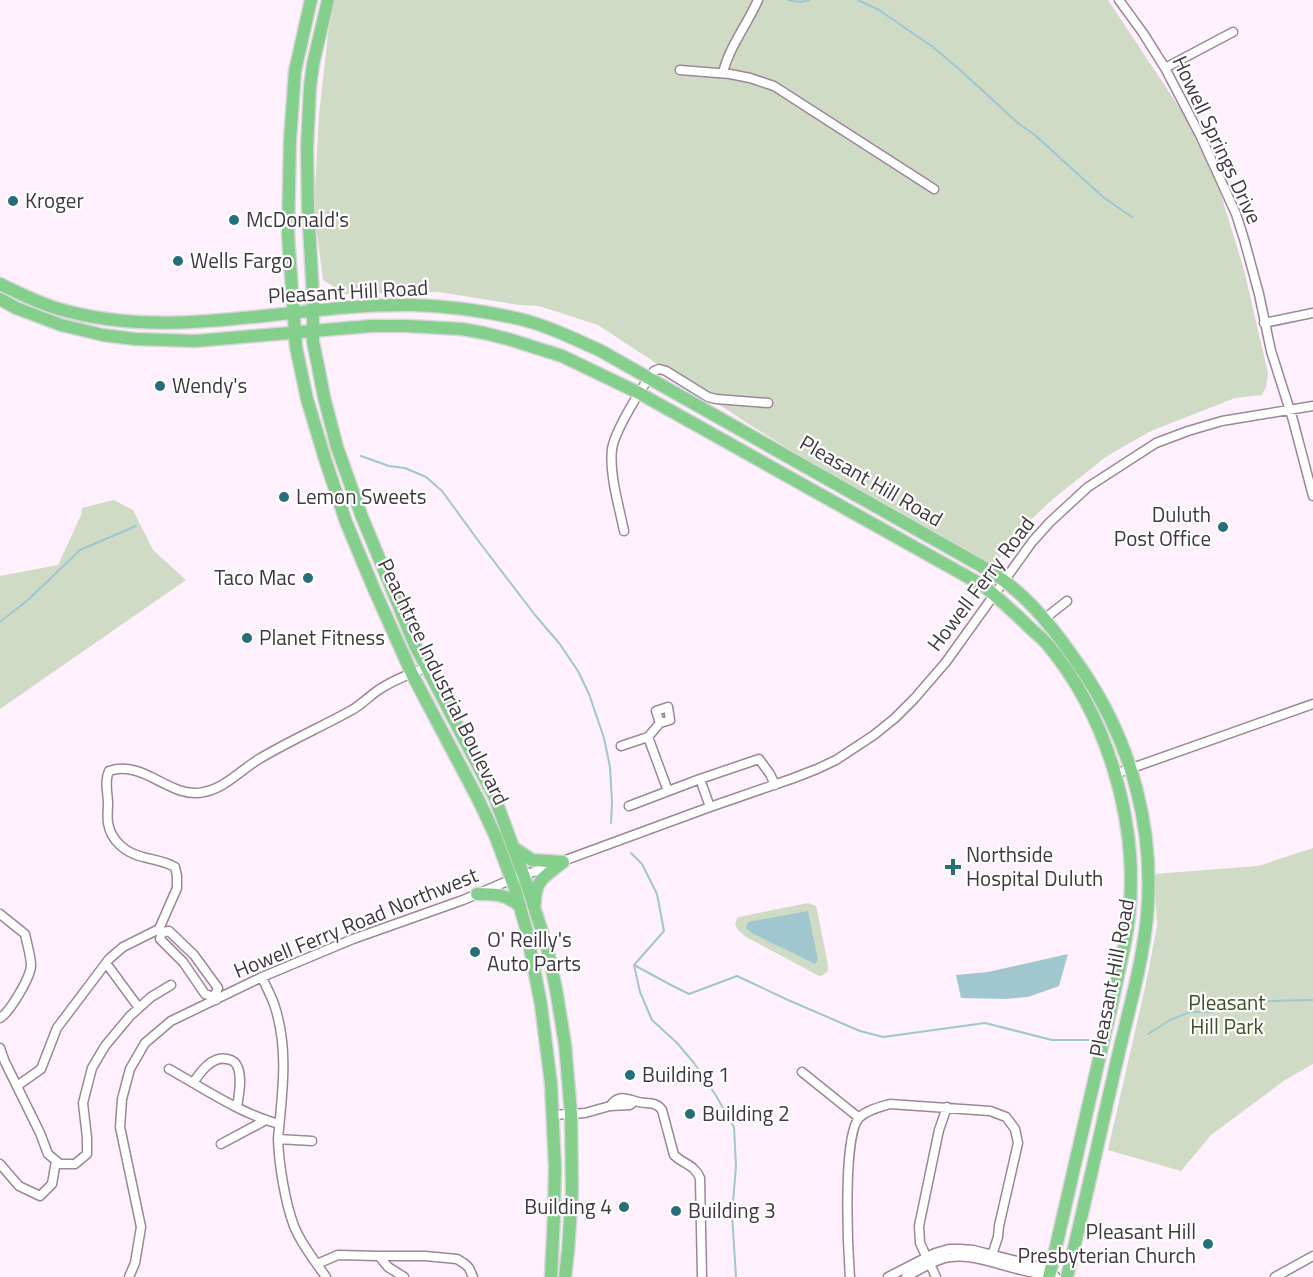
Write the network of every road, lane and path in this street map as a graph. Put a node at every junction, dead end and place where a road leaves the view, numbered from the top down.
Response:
1 (310, 0) edge
2 (328, 0) edge
3 (758, 0) edge
4 (1119, 0) edge
5 (1233, 32) dead end
6 (1165, 68) junction
7 (680, 70) dead end
8 (723, 73) junction
9 (934, 189) dead end
10 (0, 284) edge
11 (0, 299) edge
12 (313, 310) junction
13 (294, 312) junction
14 (1313, 313) edge
15 (1264, 323) junction
16 (313, 331) junction
17 (295, 333) junction
18 (649, 378) junction
19 (639, 393) junction
20 (768, 403) dead end
21 (1313, 406) edge
22 (1290, 409) junction
23 (1313, 496) edge
24 (624, 531) dead end
25 (1004, 581) junction
26 (995, 595) junction
27 (1067, 602) dead end
28 (1044, 619) junction
29 (427, 667) junction
30 (412, 674) junction
31 (1313, 704) edge
32 (660, 723) dead end
33 (648, 737) junction
34 (621, 746) dead end
35 (1131, 768) junction
36 (817, 769) joint
37 (1115, 774) junction
38 (700, 779) junction
39 (775, 785) junction
40 (668, 791) junction
41 (629, 806) dead end
42 (710, 807) junction
43 (514, 848) junction
44 (563, 862) junction
45 (518, 878) junction
46 (477, 894) junction
47 (520, 906) junction
48 (535, 908) junction
49 (0, 914) edge
50 (160, 930) junction
51 (106, 963) junction
52 (201, 964) junction
53 (191, 972) junction
54 (261, 977) junction
55 (171, 986) dead end
56 (215, 998) junction
57 (139, 1008) junction
58 (0, 1018) edge
59 (0, 1048) edge
60 (169, 1069) dead end
61 (802, 1072) dead end
62 (193, 1083) junction
63 (17, 1086) junction
64 (237, 1107) junction
65 (947, 1107) junction
66 (571, 1114) junction
67 (553, 1115) junction
68 (858, 1118) junction
69 (266, 1120) junction
70 (279, 1124) junction
71 (278, 1139) junction
72 (312, 1141) dead end
73 (221, 1144) dead end
74 (56, 1161) junction
75 (0, 1164) edge
76 (992, 1255) junction
77 (379, 1256) junction
78 (1313, 1256) edge
79 (928, 1261) junction
80 (317, 1264) junction
81 (1052, 1276) edge
82 (129, 1277) edge
83 (326, 1277) edge
84 (404, 1277) edge
85 (473, 1277) edge
86 (551, 1277) edge
87 (565, 1277) edge
88 (702, 1277) edge
89 (850, 1277) edge
90 (888, 1277) edge
91 (906, 1277) edge
92 (936, 1277) edge
93 (1066, 1277) edge
94 (1275, 1277) edge

1 - 13 highway, Peachtree Industrial Boulevard
2 - 12 highway, Peachtree Industrial Boulevard
3 - 8 street
4 - 6 street, Howell Springs Drive
5 - 6 street
6 - 15 street, Howell Springs Drive
7 - 8 street
8 - 9 street
10 - 13 highway, Pleasant Hill Road
11 - 17 highway, Pleasant Hill Road
12 - 13 highway, Pleasant Hill Road
12 - 16 highway, Peachtree Industrial Boulevard
12 - 18 highway, Pleasant Hill Road
13 - 17 highway, Peachtree Industrial Boulevard
14 - 15 street
15 - 22 street, Howell Springs Drive
16 - 17 highway, Pleasant Hill Road
16 - 19 highway, Pleasant Hill Road
16 - 29 highway, Peachtree Industrial Boulevard
17 - 30 highway, Peachtree Industrial Boulevard
18 - 19 street
18 - 20 street
18 - 25 highway, Pleasant Hill Road
19 - 24 street
19 - 26 highway, Pleasant Hill Road
21 - 22 street, Howell Ferry Road
22 - 23 street, Howell Springs Drive
22 - 25 street, Howell Ferry Road
25 - 26 street, Howell Ferry Road
25 - 28 highway, Pleasant Hill Road
26 - 36 street, Howell Ferry Road
26 - 37 highway, Pleasant Hill Road
27 - 28 street
28 - 35 highway, Pleasant Hill Road
29 - 30 street
29 - 43 highway, Peachtree Industrial Boulevard
30 - 45 highway, Peachtree Industrial Boulevard
30 - 50 street
31 - 35 street
32 - 33 street
33 - 34 street
33 - 40 street
35 - 37 street
35 - 93 highway, Pleasant Hill Road
36 - 39 street, Howell Ferry Road Northwest
37 - 81 highway, Pleasant Hill Road
38 - 39 street
38 - 40 street
38 - 42 street
39 - 42 street, Howell Ferry Road Northwest
40 - 41 street
42 - 44 street, Howell Ferry Road Northwest
43 - 44 highway
43 - 45 highway, Peachtree Industrial Boulevard
44 - 45 street, Howell Ferry Road Northwest
44 - 48 highway
45 - 46 street, Howell Ferry Road Northwest
45 - 47 highway, Peachtree Industrial Boulevard
45 - 48 highway, Peachtree Industrial Boulevard
46 - 47 highway
46 - 54 street, Howell Ferry Road Northwest
47 - 67 highway, Peachtree Industrial Boulevard
48 - 66 highway, Peachtree Industrial Boulevard
49 - 58 street
50 - 51 street
50 - 52 street
50 - 53 street
51 - 57 street
51 - 63 street
52 - 53 street
52 - 56 street
53 - 56 street
54 - 56 street, Howell Ferry Road Northwest
54 - 70 street
55 - 57 street
56 - 82 street, Howell Ferry Road Northwest
57 - 74 street
59 - 63 street
60 - 62 street
61 - 68 street
62 - 64 street
62 - 64 street
63 - 74 street
64 - 69 street
65 - 68 street
65 - 76 street
65 - 79 street
66 - 67 street
66 - 87 highway, Peachtree Industrial Boulevard
66 - 88 street
67 - 86 highway, Peachtree Industrial Boulevard
68 - 89 street
69 - 70 street
69 - 73 street
70 - 71 street
71 - 72 street
71 - 80 street
74 - 75 street
76 - 79 street
76 - 81 street
77 - 80 street
77 - 84 street
77 - 85 street
78 - 94 street
79 - 81 street
79 - 90 street
79 - 91 street
79 - 92 street
80 - 83 street

